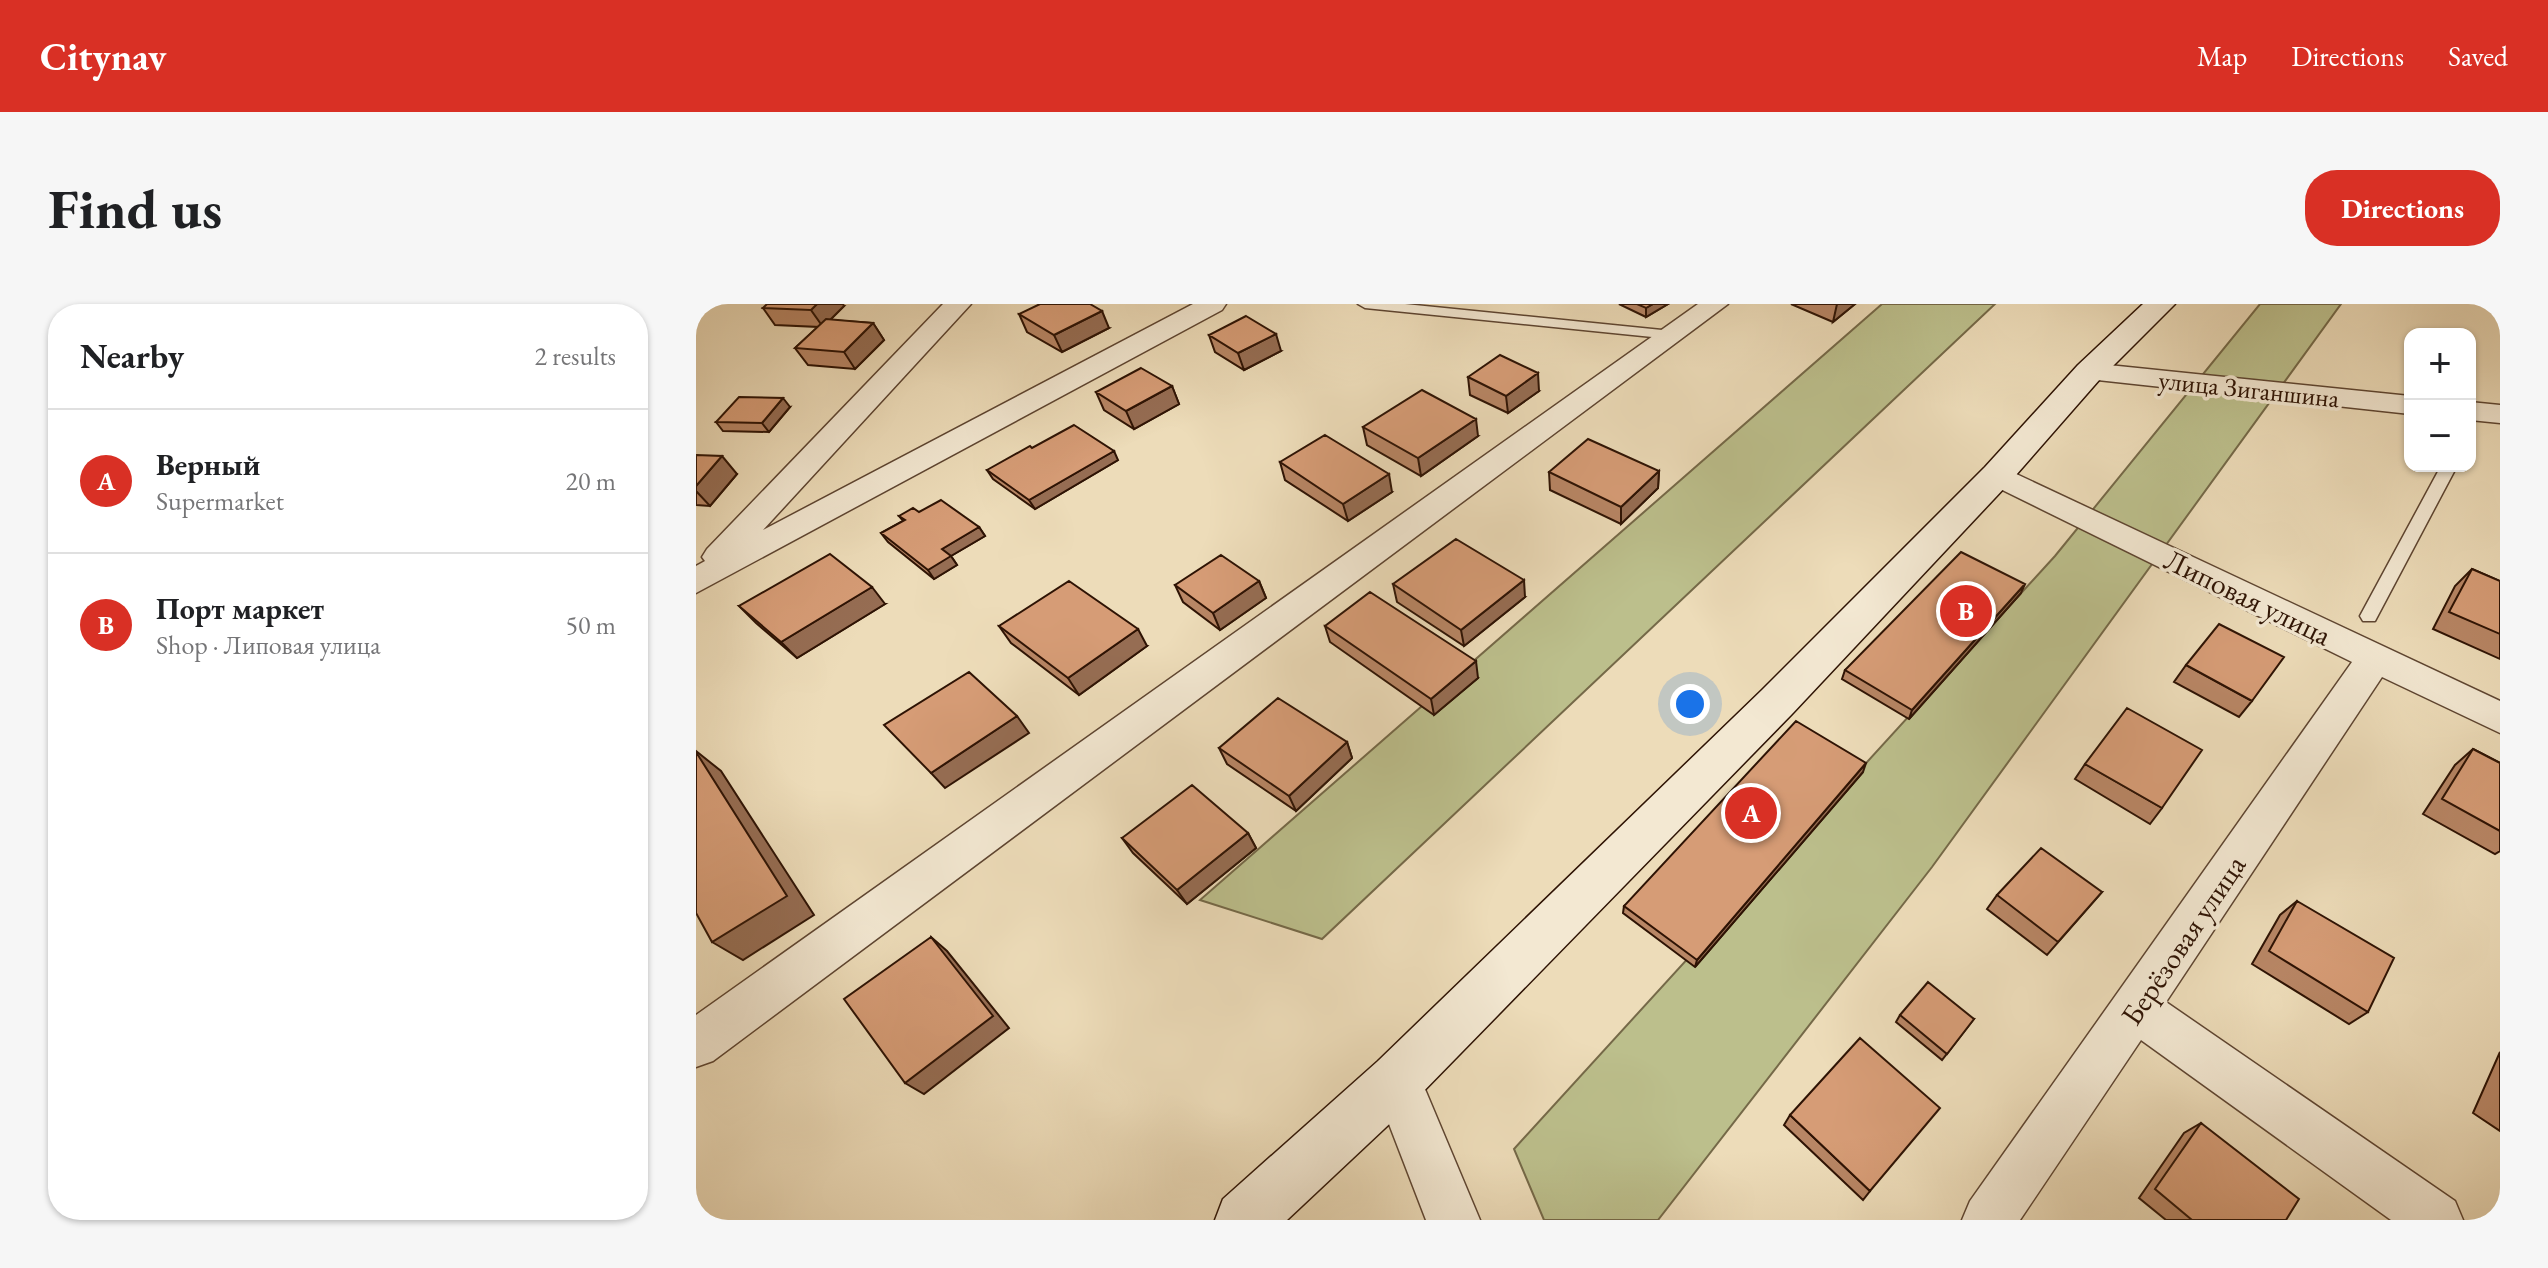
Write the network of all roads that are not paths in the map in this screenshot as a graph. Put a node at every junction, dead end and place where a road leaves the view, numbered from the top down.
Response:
1 (958, 304) edge
2 (1213, 304) edge
3 (1365, 304) edge
4 (1715, 304) edge
5 (2160, 304) edge
6 (1672, 335) junction
7 (2089, 372) junction
8 (2404, 404) edge
9 (2446, 472) edge
10 (1997, 475) junction
11 (696, 581) edge
12 (2372, 637) junction
13 (2500, 718) edge
14 (2137, 1009) junction
15 (696, 1044) edge
16 (1397, 1080) junction
17 (1244, 1220) edge
18 (1453, 1220) edge
19 (1989, 1220) edge
20 (2436, 1220) edge

1 - 11 street
2 - 11 street
3 - 6 lane
4 - 6 street
5 - 7 street
6 - 15 street
7 - 8 street, улица Зиганшина
7 - 10 street
9 - 12 lane
10 - 12 street, Липовая улица
10 - 16 street
12 - 13 street, Липовая улица
12 - 14 street, Берёзовая улица
14 - 19 street, Берёзовая улица
14 - 20 street
16 - 17 street
16 - 18 street

